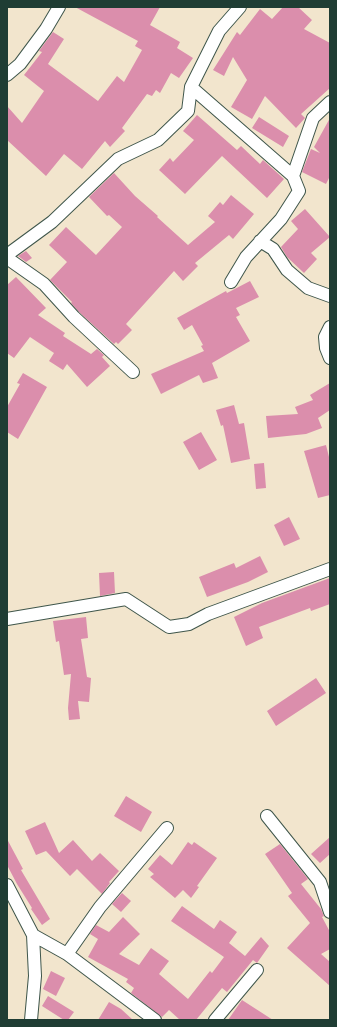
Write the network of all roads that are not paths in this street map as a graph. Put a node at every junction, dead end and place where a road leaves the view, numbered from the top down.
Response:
1 (59, 7) edge
2 (240, 7) edge
3 (7, 75) edge
4 (191, 87) junction
5 (330, 102) edge
6 (293, 176) junction
7 (260, 240) junction
8 (7, 256) edge
9 (231, 282) dead end
10 (330, 296) edge
11 (330, 327) edge
12 (330, 358) edge
13 (134, 372) dead end
14 (330, 569) edge
15 (7, 619) edge
16 (267, 816) dead end
17 (166, 828) dead end
18 (7, 885) edge
19 (330, 912) edge
20 (32, 935) junction
21 (66, 954) junction
22 (257, 970) dead end
23 (31, 1020) edge
24 (155, 1020) edge
25 (215, 1020) edge

1 - 3 street
2 - 4 street
4 - 6 street
4 - 8 street
5 - 6 street
6 - 7 street
7 - 9 street
7 - 10 street
8 - 13 street
11 - 12 street
14 - 15 street
16 - 19 street
17 - 21 street
18 - 20 street
20 - 21 street
20 - 23 street
21 - 24 street
22 - 25 street

